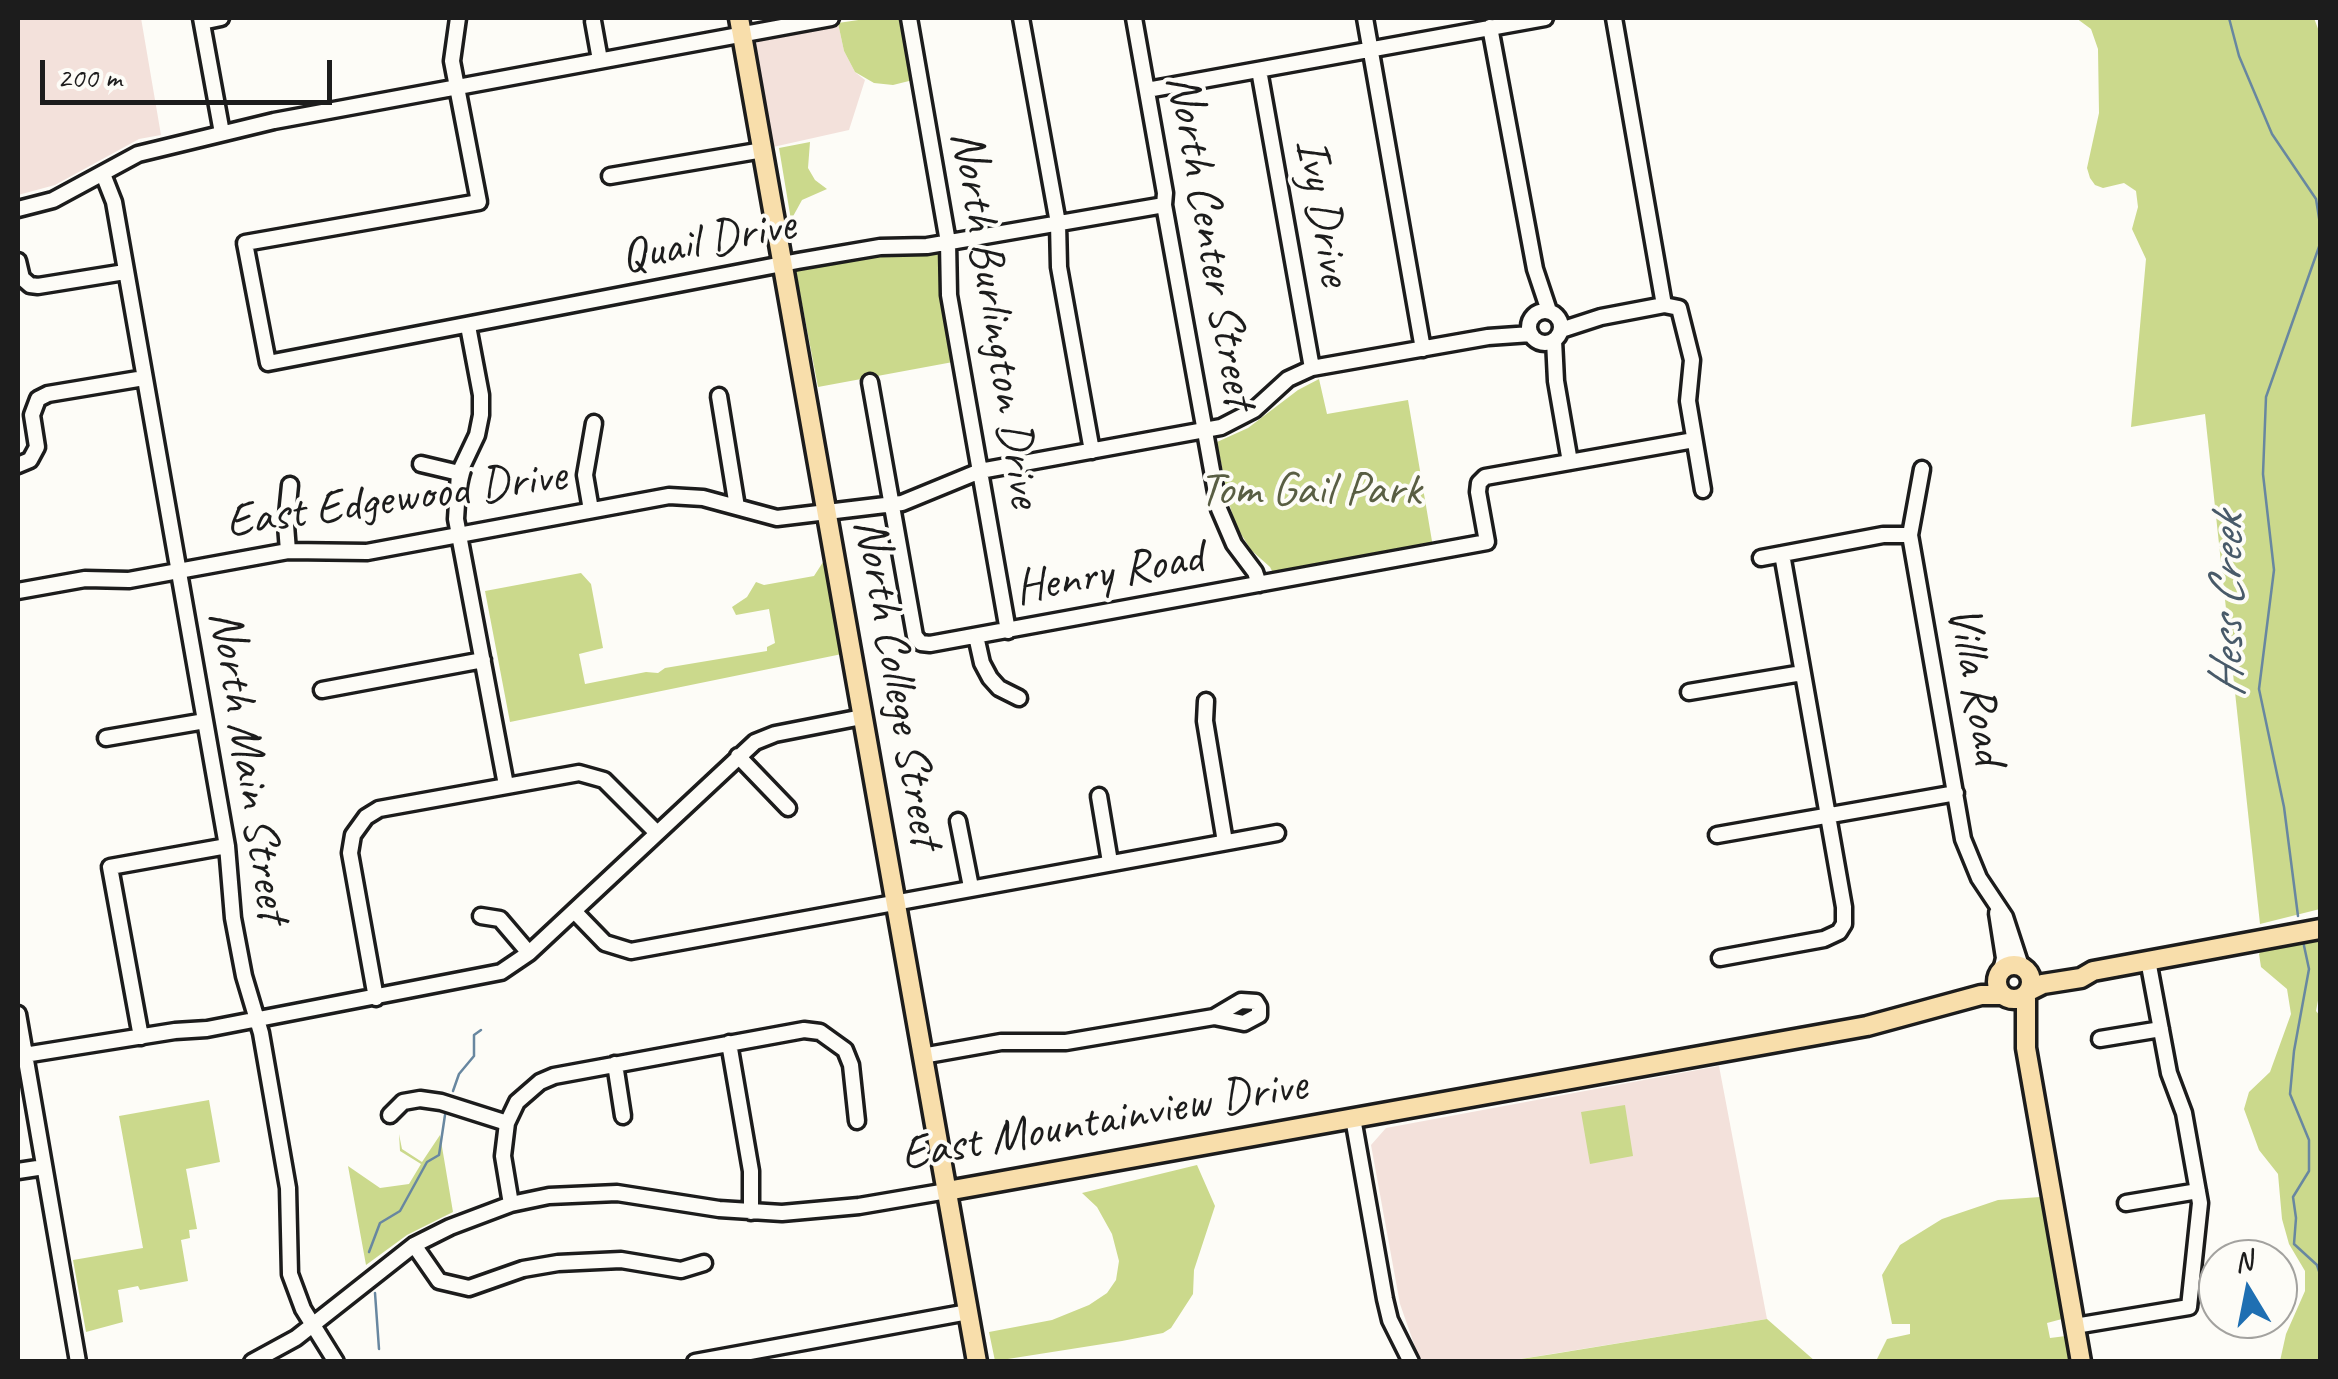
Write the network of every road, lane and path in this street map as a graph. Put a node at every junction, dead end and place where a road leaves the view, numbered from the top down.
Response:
1 (221, 18) edge
2 (458, 18) edge
3 (831, 18) edge
4 (909, 18) edge
5 (1022, 18) edge
6 (1134, 18) edge
7 (1364, 18) edge
8 (1545, 18) edge
9 (1614, 18) edge
10 (202, 20) edge
11 (593, 21) dead end
12 (740, 26) edge
13 (1490, 28) junction
14 (1370, 50) junction
15 (600, 60) junction
16 (1259, 70) junction
17 (457, 86) junction
18 (1147, 90) junction
19 (222, 133) junction
20 (763, 150) junction
21 (103, 174) junction
22 (610, 176) dead end
23 (1164, 205) junction
24 (18, 209) edge
25 (1058, 223) junction
26 (948, 242) junction
27 (18, 261) edge
28 (784, 265) junction
29 (124, 272) junction
30 (1664, 305) junction
31 (468, 326) junction
32 (1545, 327) junction
33 (1423, 349) junction
34 (1312, 368) junction
35 (144, 378) junction
36 (870, 382) dead end
37 (719, 396) dead end
38 (594, 424) dead end
39 (1204, 431) junction
40 (1694, 440) junction
41 (1092, 451) junction
42 (1570, 462) junction
43 (421, 464) dead end
44 (18, 465) edge
45 (1922, 470) dead end
46 (980, 471) junction
47 (459, 473) junction
48 (290, 485) dead end
49 (1703, 490) dead end
50 (892, 504) junction
51 (737, 507) junction
52 (591, 510) junction
53 (828, 513) junction
54 (459, 535) junction
55 (1910, 535) junction
56 (288, 551) junction
57 (1782, 554) junction
58 (1760, 558) dead end
59 (178, 571) junction
60 (1260, 584) junction
61 (18, 591) edge
62 (1008, 631) junction
63 (976, 636) junction
64 (483, 660) junction
65 (1802, 673) junction
66 (322, 690) dead end
67 (1689, 692) dead end
68 (1020, 698) dead end
69 (1206, 700) dead end
70 (862, 718) junction
71 (205, 720) junction
72 (106, 738) dead end
73 (738, 756) junction
74 (506, 785) junction
75 (1956, 792) junction
76 (1099, 796) dead end
77 (788, 808) dead end
78 (1828, 816) junction
79 (958, 821) dead end
80 (657, 833) junction
81 (1276, 833) dead end
82 (1717, 835) dead end
83 (1226, 842) junction
84 (227, 846) junction
85 (1110, 862) junction
86 (971, 887) junction
87 (894, 901) junction
88 (1996, 908) junction
89 (574, 911) junction
90 (481, 916) dead end
91 (2320, 929) edge
92 (529, 953) junction
93 (1720, 958) dead end
94 (2148, 960) junction
95 (2024, 968) junction
96 (2094, 971) junction
97 (1999, 973) junction
98 (2017, 994) junction
99 (376, 998) junction
100 (1936, 1006) junction
101 (18, 1014) edge
102 (1214, 1017) dead end
103 (258, 1020) junction
104 (2161, 1029) junction
105 (141, 1037) junction
106 (2100, 1039) dead end
107 (729, 1043) junction
108 (21, 1056) edge
109 (922, 1056) junction
110 (615, 1064) junction
111 (390, 1115) dead end
112 (623, 1116) dead end
113 (1353, 1118) junction
114 (858, 1121) dead end
115 (507, 1123) junction
116 (44, 1166) junction
117 (18, 1171) edge
118 (947, 1190) junction
119 (2198, 1190) junction
120 (2126, 1203) dead end
121 (511, 1204) junction
122 (751, 1212) junction
123 (414, 1245) junction
124 (704, 1262) dead end
125 (968, 1312) junction
126 (313, 1324) junction
127 (2075, 1326) junction
128 (78, 1362) edge
129 (252, 1362) edge
130 (336, 1362) edge
131 (695, 1362) edge
132 (978, 1362) edge
133 (1412, 1362) edge
134 (2082, 1362) edge

1 - 10 street
2 - 17 street
3 - 12 street
4 - 26 street, North Burlington Drive
5 - 25 street
6 - 18 street, North Center Street
7 - 14 street
8 - 13 street
9 - 30 street
10 - 19 street
11 - 15 street
12 - 15 street
12 - 20 main road, North College Street
13 - 14 street
13 - 32 street
14 - 16 street
14 - 33 street
15 - 17 street
16 - 18 street
16 - 34 street, Ivy Drive
17 - 19 street
17 - 31 street, Quail Drive
18 - 23 street, North Center Street
19 - 21 street
20 - 22 street
20 - 28 main road, North College Street
21 - 24 street
21 - 29 street, North Main Street
23 - 25 street, Quail Drive
23 - 39 street, North Center Street
25 - 26 street, Quail Drive
25 - 41 street
26 - 28 street, Quail Drive
26 - 46 street, North Burlington Drive
27 - 29 street
28 - 31 street, Quail Drive
28 - 53 main road, North College Street
29 - 35 street, North Main Street
30 - 32 street, East Edgewood Drive
30 - 40 street
31 - 47 street
32 - 33 street, East Edgewood Drive
32 - 42 street
33 - 34 street, East Edgewood Drive
34 - 39 street, East Edgewood Drive
35 - 44 street
35 - 59 street, North Main Street
36 - 50 street
37 - 51 street
38 - 52 street
39 - 41 street, East Edgewood Drive
39 - 60 street, North Center Street
40 - 42 street
40 - 49 street
41 - 46 street, East Edgewood Drive
42 - 60 street, Henry Road
43 - 47 street
45 - 55 street, Villa Road
46 - 50 street, East Edgewood Drive
46 - 62 street, North Burlington Drive
47 - 54 street
48 - 56 street
50 - 53 street, East Edgewood Drive
50 - 63 street, Henry Road
51 - 52 street, East Edgewood Drive
51 - 53 street, East Edgewood Drive
52 - 54 street, East Edgewood Drive
53 - 70 main road, North College Street
54 - 56 street, East Edgewood Drive
54 - 64 street
55 - 57 street
55 - 75 street, Villa Road
56 - 59 street, East Edgewood Drive
57 - 58 street
57 - 65 street
59 - 61 street, East Edgewood Drive
59 - 71 street, North Main Street
60 - 62 street, Henry Road
62 - 63 street, Henry Road
63 - 68 street
64 - 66 street
64 - 74 street
65 - 67 street
65 - 78 street
69 - 83 street
70 - 73 street
70 - 87 main road, North College Street
71 - 72 street
71 - 84 street, North Main Street
73 - 77 street
73 - 80 street
74 - 80 street
74 - 99 street
75 - 78 street
75 - 88 street, Villa Road
76 - 85 street
78 - 82 street
78 - 93 street
79 - 86 street
80 - 89 street
81 - 83 street
83 - 85 street
84 - 103 street, North Main Street
84 - 105 street
85 - 86 street
86 - 87 street
87 - 89 street
87 - 109 main road, North College Street
88 - 95 street, Villa Road
88 - 97 street, Villa Road
89 - 92 street
90 - 92 street
91 - 94 main road, East Mountainview Drive
92 - 99 street
94 - 96 main road, East Mountainview Drive
94 - 104 street
95 - 96 main road, East Mountainview Drive
95 - 97 main road
95 - 98 main road
96 - 98 main road, East Mountainview Drive
97 - 98 main road
97 - 100 main road, East Mountainview Drive
98 - 100 main road, East Mountainview Drive
98 - 127 main road
99 - 103 street
100 - 113 main road, East Mountainview Drive
101 - 108 street
102 - 109 street
103 - 105 street
103 - 126 street, North Main Street
104 - 106 street
104 - 119 street
105 - 108 street
107 - 110 street
107 - 114 street
107 - 122 street
108 - 116 street
109 - 118 main road, North College Street
110 - 112 street
110 - 115 street
111 - 115 street
113 - 118 main road, East Mountainview Drive
113 - 133 street
115 - 121 street
116 - 117 street
116 - 128 street
118 - 122 street, East Mountainview Drive
118 - 125 main road, North College Street
119 - 120 street
119 - 127 street
121 - 122 street, East Mountainview Drive
121 - 123 street, East Mountainview Drive
123 - 124 street
123 - 126 street, East Mountainview Drive
125 - 131 street
125 - 132 main road, North College Street
126 - 129 street, East Mountainview Drive
126 - 130 street, North Main Street
127 - 134 main road

